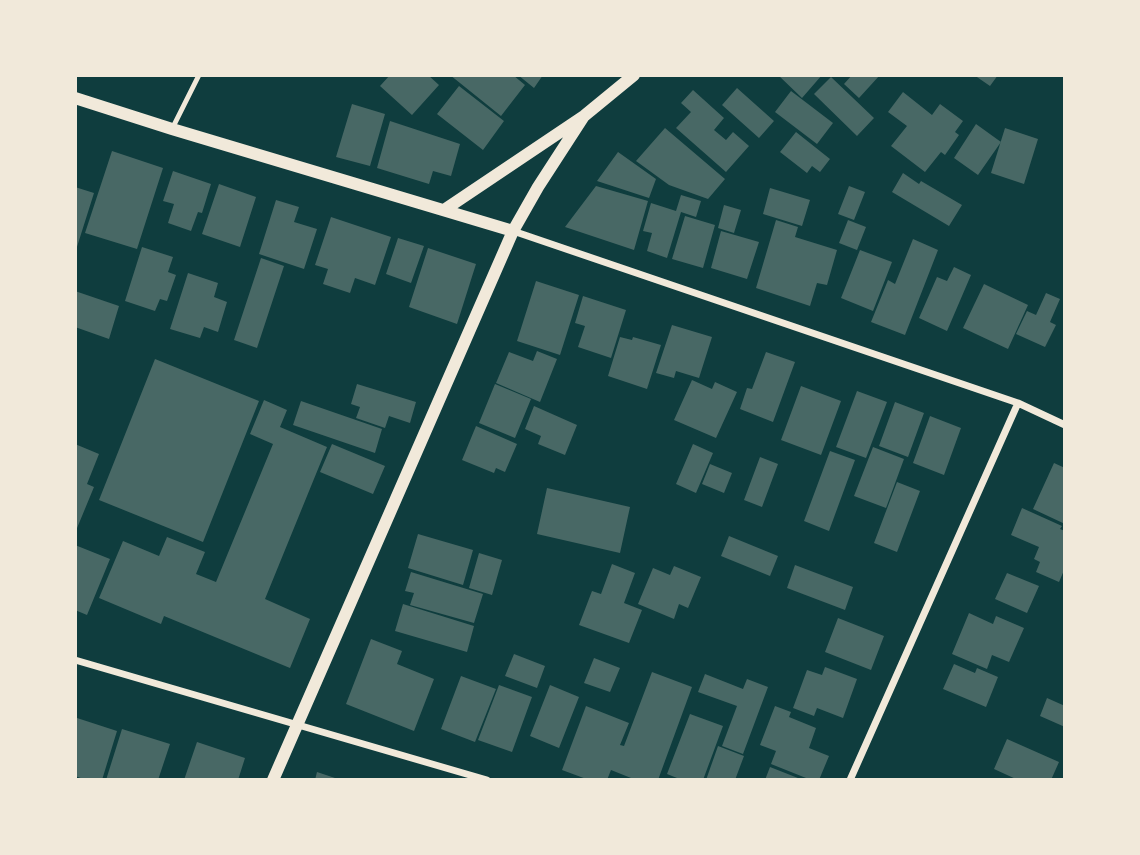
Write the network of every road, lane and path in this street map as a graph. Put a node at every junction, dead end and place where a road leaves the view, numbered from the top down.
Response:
1 (199, 75) edge
2 (634, 75) edge
3 (75, 98) edge
4 (584, 116) junction
5 (172, 129) junction
6 (444, 210) junction
7 (513, 231) junction
8 (1018, 403) junction
9 (1065, 425) edge
10 (75, 660) edge
11 (298, 725) junction
12 (273, 780) edge
13 (487, 780) edge
14 (850, 780) edge

1 - 5 lane
2 - 4 street
3 - 5 street
4 - 6 street
4 - 7 street
5 - 6 street
6 - 7 street
7 - 8 street
7 - 11 street
8 - 9 street
8 - 14 street
10 - 11 street
11 - 12 street
11 - 13 street

